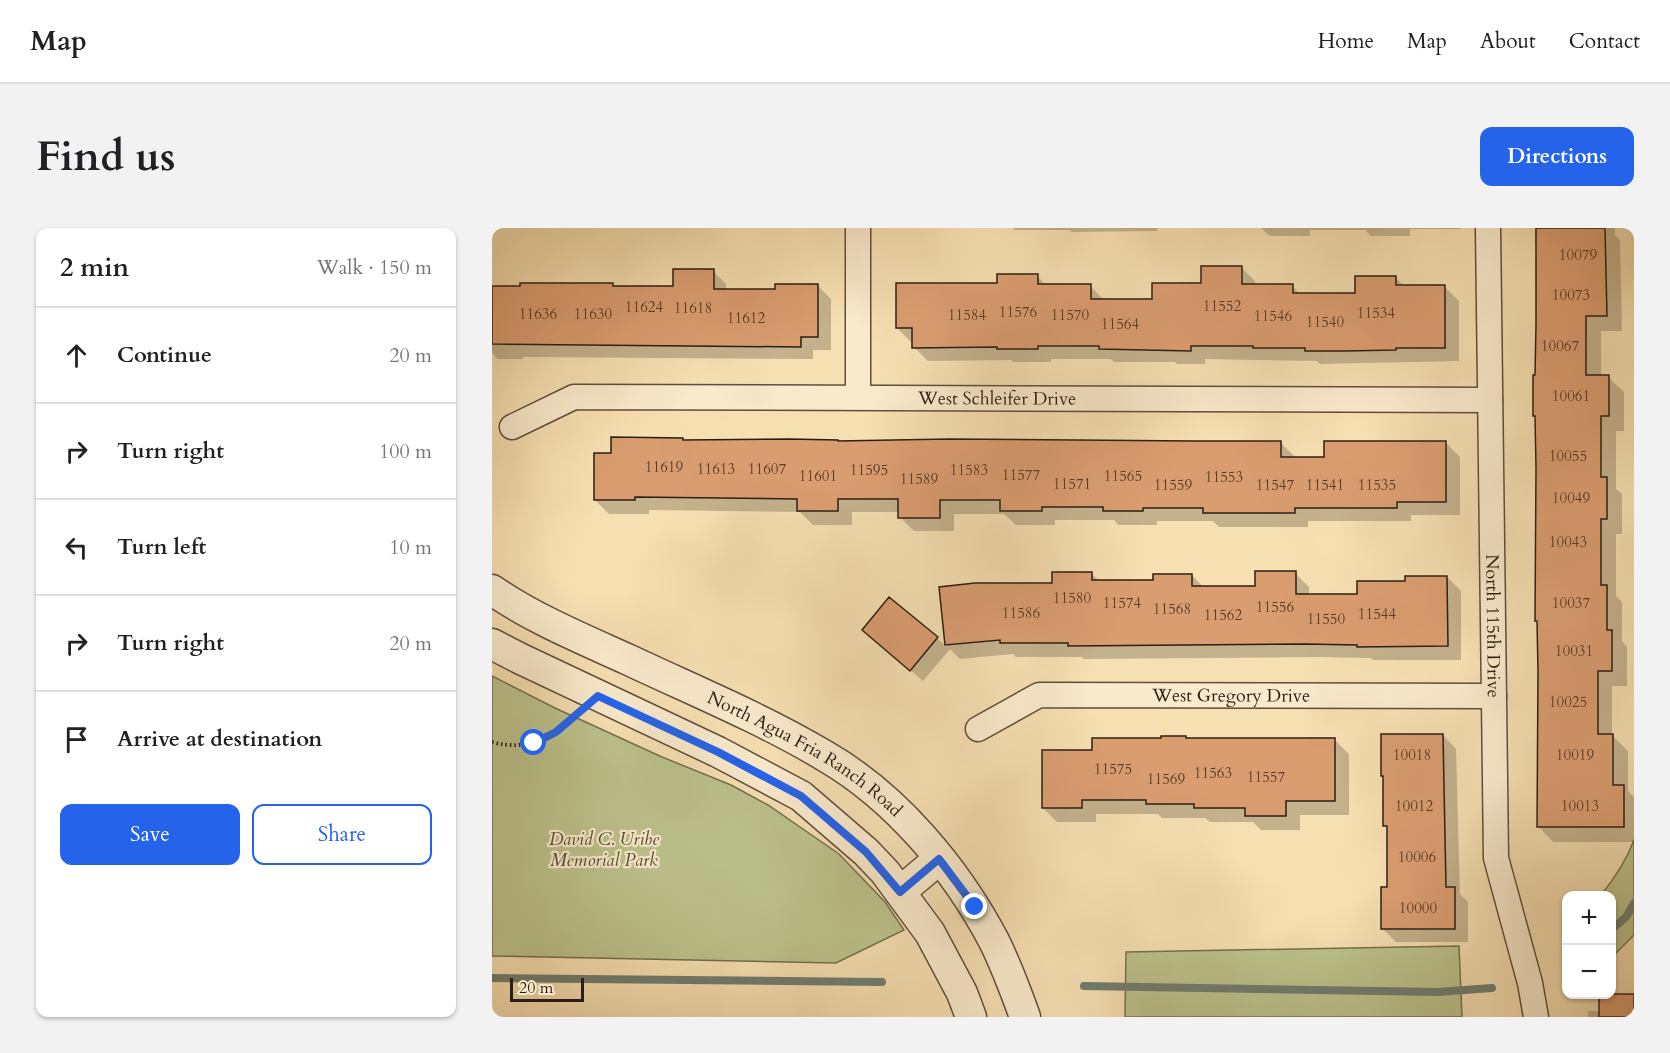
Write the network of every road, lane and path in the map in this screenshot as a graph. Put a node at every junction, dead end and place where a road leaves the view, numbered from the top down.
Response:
1 (858, 228) edge
2 (1488, 228) edge
3 (858, 398) junction
4 (1490, 400) junction
5 (512, 427) dead end
6 (492, 590) edge
7 (492, 644) edge
8 (598, 696) junction
9 (1494, 696) junction
10 (978, 729) dead end
11 (492, 742) edge
12 (939, 859) junction
13 (900, 892) junction
14 (971, 1017) edge
15 (1025, 1017) edge
16 (1536, 1017) edge

1 - 3 street
2 - 4 street, North 115th Drive
3 - 4 street, West Schleifer Drive
3 - 5 street, West Schleifer Drive
4 - 9 street, North 115th Drive
6 - 12 street, North Agua Fria Ranch Road
7 - 8 street, North Agua Fria Ranch Road
8 - 11 path
8 - 13 street, North Agua Fria Ranch Road
9 - 10 street, West Gregory Drive
9 - 16 street, North 115th Drive
12 - 13 street
12 - 15 street, North Agua Fria Ranch Road
13 - 14 street, North Agua Fria Ranch Road

